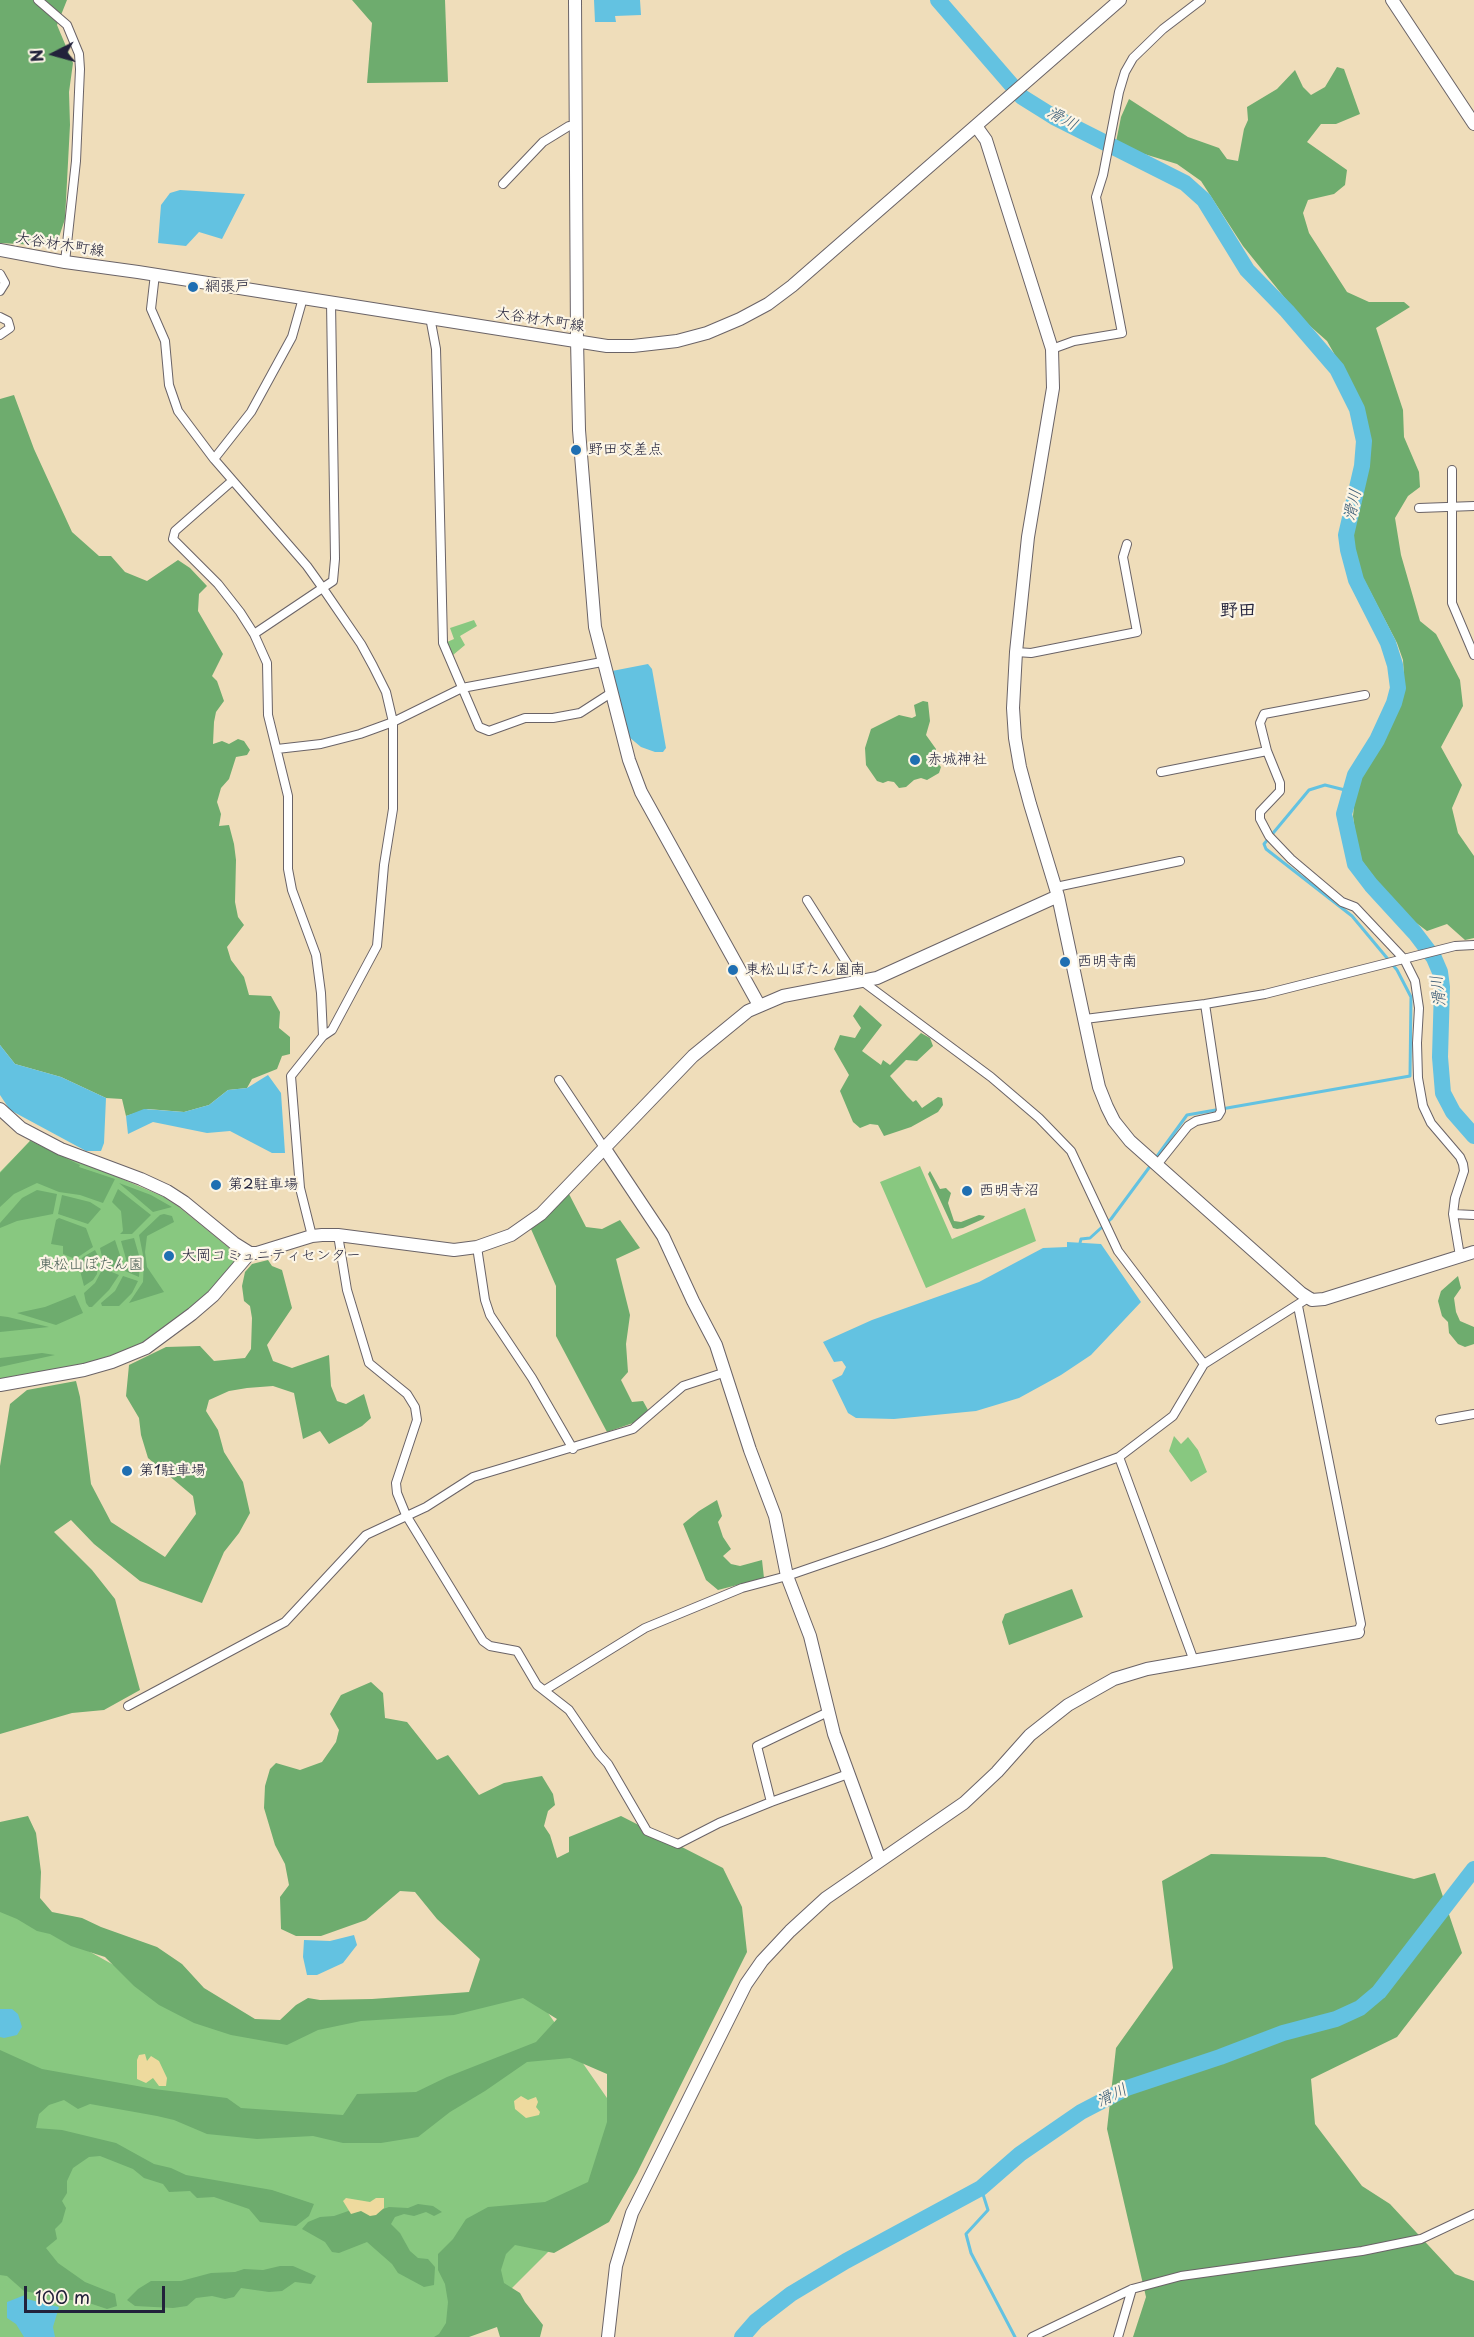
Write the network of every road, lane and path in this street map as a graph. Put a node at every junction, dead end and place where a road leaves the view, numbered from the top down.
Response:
1 (38, 0) edge
2 (575, 0) edge
3 (1120, 0) edge
4 (1201, 0) edge
5 (1392, 0) edge
6 (1474, 124) edge
7 (575, 126) junction
8 (976, 126) junction
9 (503, 184) dead end
10 (0, 250) edge
11 (65, 262) junction
12 (0, 274) edge
13 (155, 274) junction
14 (0, 291) edge
15 (303, 298) junction
16 (331, 302) junction
17 (0, 317) edge
18 (430, 317) junction
19 (0, 335) edge
20 (577, 340) junction
21 (1052, 349) junction
22 (214, 459) junction
23 (1452, 470) dead end
24 (232, 481) junction
25 (1474, 506) edge
26 (1452, 507) junction
27 (1419, 508) dead end
28 (1126, 544) dead end
29 (322, 587) junction
30 (254, 634) junction
31 (1016, 652) junction
32 (1474, 655) edge
33 (602, 662) junction
34 (462, 688) junction
35 (611, 693) junction
36 (1365, 695) dead end
37 (393, 722) junction
38 (277, 749) junction
39 (1267, 751) junction
40 (1161, 772) dead end
41 (1180, 861) dead end
42 (1057, 892) junction
43 (807, 900) dead end
44 (1474, 945) edge
45 (1407, 959) junction
46 (862, 981) junction
47 (1205, 1004) junction
48 (759, 1005) junction
49 (1084, 1019) junction
50 (323, 1036) junction
51 (559, 1080) dead end
52 (0, 1109) edge
53 (604, 1149) junction
54 (1156, 1166) junction
55 (1453, 1214) junction
56 (1474, 1215) edge
57 (338, 1235) junction
58 (312, 1236) junction
59 (477, 1247) junction
60 (1474, 1252) edge
61 (250, 1253) junction
62 (1460, 1256) junction
63 (1303, 1302) junction
64 (1204, 1364) junction
65 (726, 1372) junction
66 (0, 1385) edge
67 (1474, 1414) edge
68 (1440, 1420) dead end
69 (573, 1449) junction
70 (1119, 1457) junction
71 (406, 1515) junction
72 (787, 1576) junction
73 (1358, 1632) joint
74 (1194, 1661) junction
75 (545, 1690) junction
76 (128, 1706) dead end
77 (828, 1712) junction
78 (848, 1774) junction
79 (771, 1802) junction
80 (880, 1860) junction
81 (1474, 2214) edge
82 (1132, 2289) junction
83 (608, 2337) edge
84 (1032, 2337) edge
85 (1118, 2337) edge

1 - 11 street
2 - 7 street
3 - 8 street, 大谷材木町線
4 - 21 street
5 - 6 street
7 - 9 street
7 - 20 street
8 - 20 street, 大谷材木町線
8 - 21 street
10 - 11 street, 大谷材木町線
11 - 13 street, 大谷材木町線
12 - 14 street
13 - 15 street, 大谷材木町線
13 - 22 street
15 - 16 street, 大谷材木町線
15 - 22 street
16 - 18 street, 大谷材木町線
16 - 29 street
17 - 19 street
18 - 20 street, 大谷材木町線
18 - 34 street
20 - 33 street
21 - 31 street
22 - 24 street
23 - 26 street
24 - 29 street
24 - 30 street
25 - 26 street
26 - 27 street
26 - 32 street
28 - 31 street
29 - 30 street
29 - 37 street
30 - 38 street
31 - 42 street
33 - 34 street
33 - 35 street
34 - 35 street
34 - 37 street
35 - 48 street
36 - 39 street
37 - 38 street
37 - 50 street
38 - 50 street
39 - 40 street
39 - 45 street
41 - 42 street
42 - 46 street
42 - 49 street
43 - 46 street
44 - 45 street
45 - 47 street
45 - 55 street
46 - 48 street
46 - 64 street
47 - 49 street
47 - 54 street
48 - 53 street
49 - 54 street
50 - 58 street
51 - 53 street
52 - 61 street
53 - 59 street
53 - 65 street
54 - 63 street
55 - 56 street
55 - 62 street
57 - 58 street
57 - 59 street
57 - 71 street
58 - 61 street
59 - 69 street
60 - 62 street
61 - 66 street
62 - 63 street
63 - 64 street
63 - 73 street
64 - 70 street
65 - 69 street
65 - 72 street
67 - 68 street
69 - 71 street
70 - 72 street
70 - 74 street
71 - 75 street
71 - 76 street
72 - 75 street
72 - 77 street
73 - 74 street
74 - 80 street
75 - 79 street
77 - 78 street
77 - 79 street
78 - 79 street
78 - 80 street
80 - 83 street
81 - 82 street
82 - 84 street
82 - 85 street

